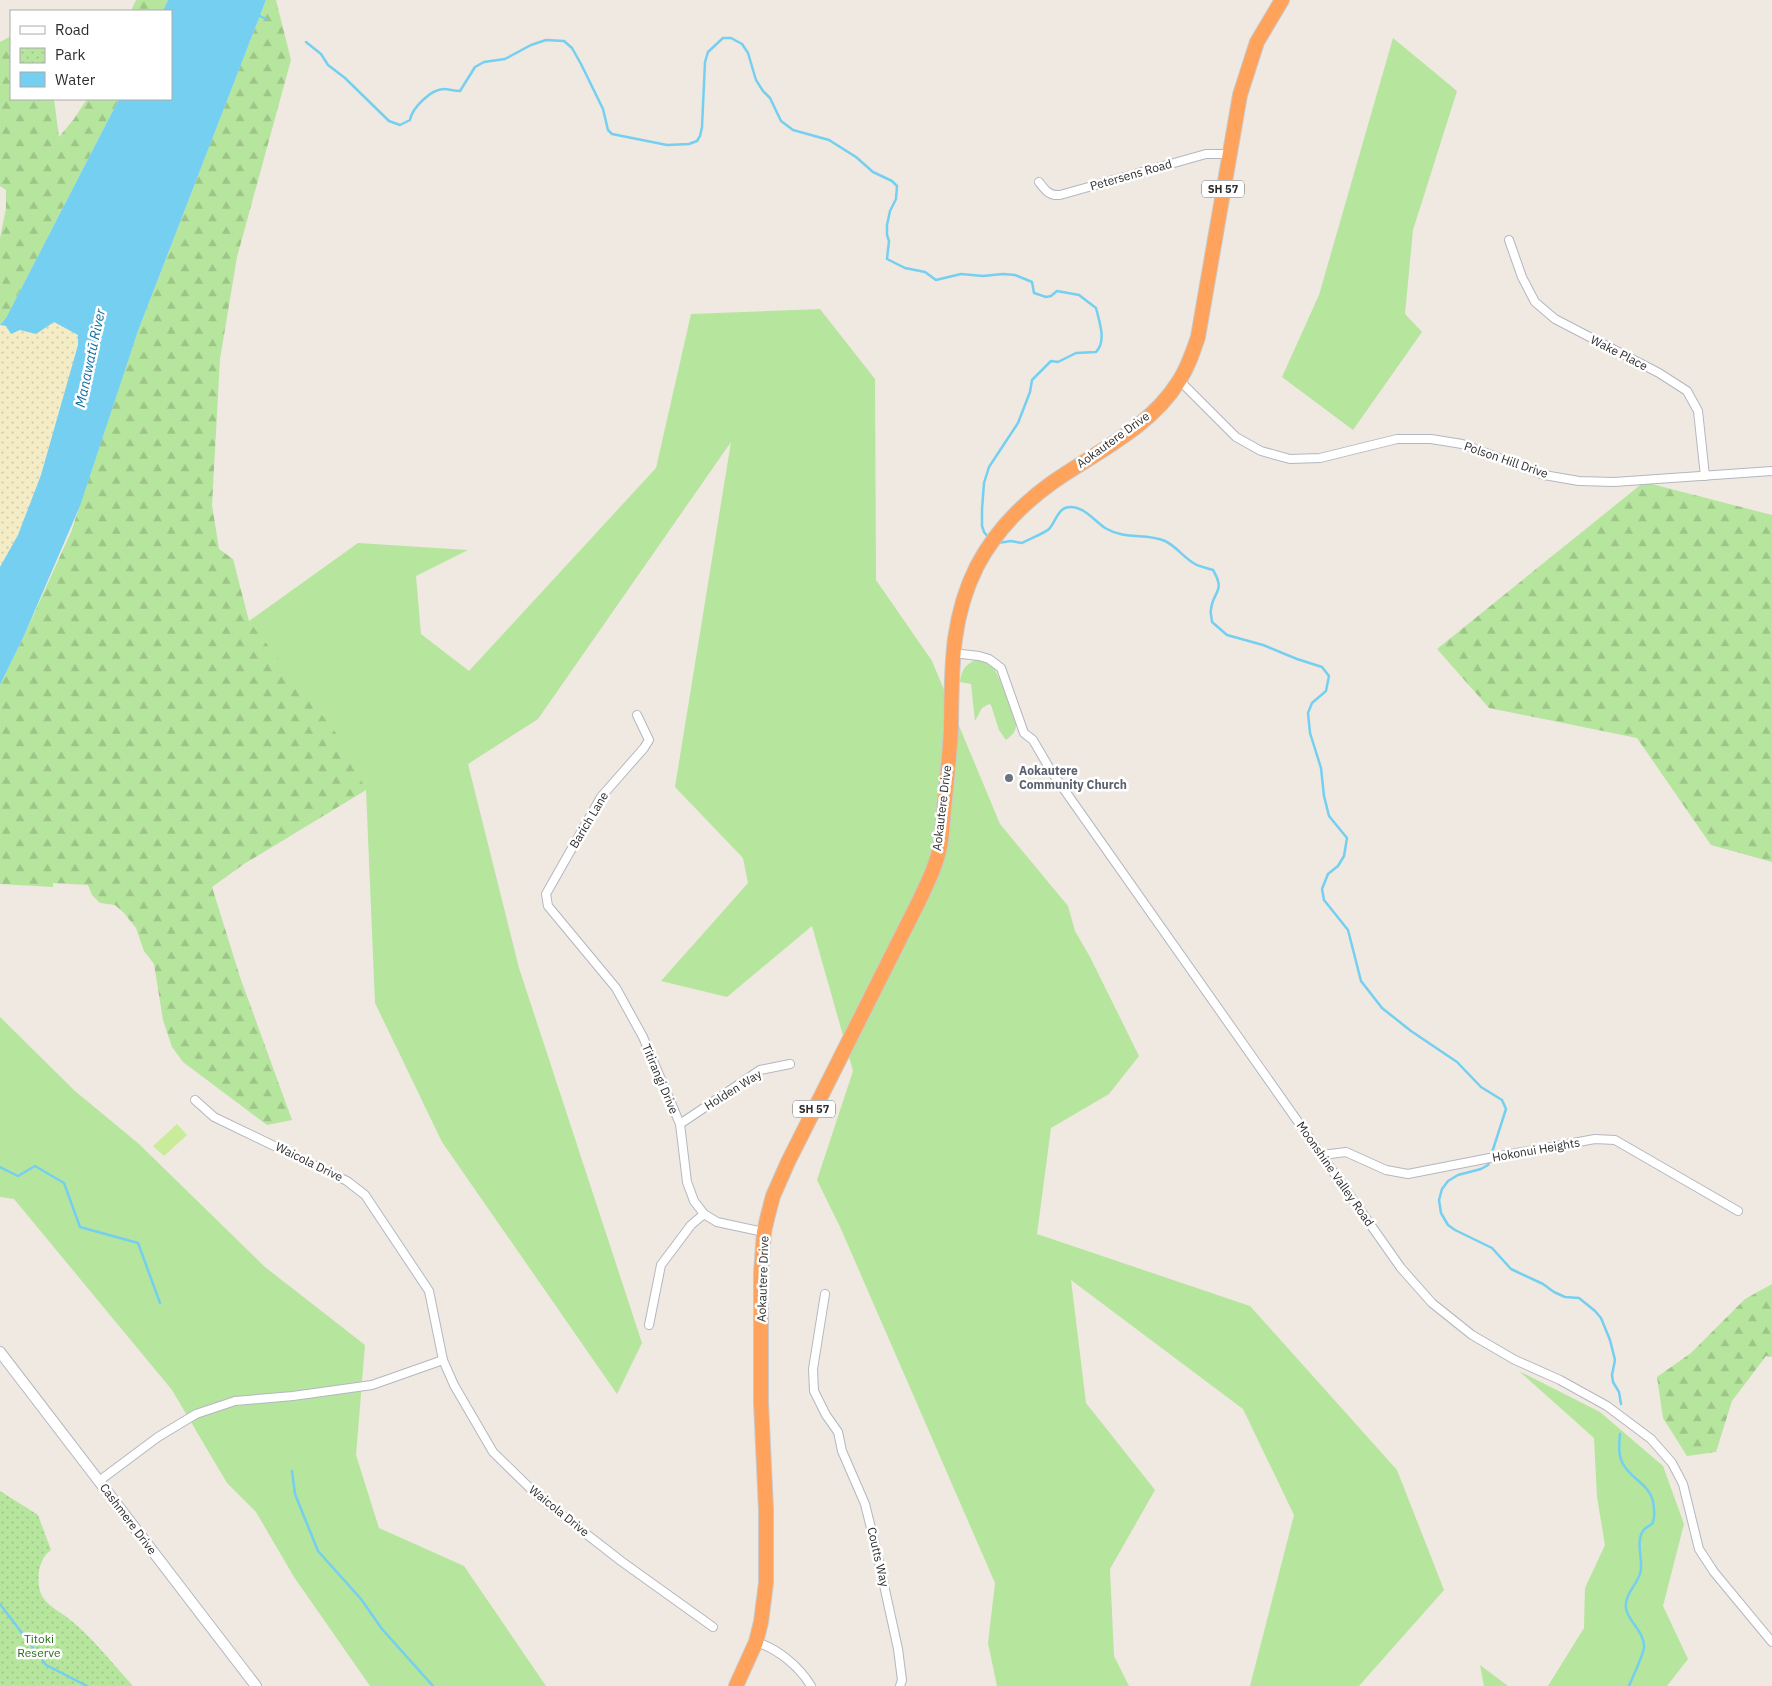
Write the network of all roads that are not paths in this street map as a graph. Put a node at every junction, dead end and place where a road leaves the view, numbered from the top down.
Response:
1 (1282, 0) edge
2 (1229, 154) junction
3 (1038, 182) dead end
4 (1509, 240) dead end
5 (1179, 382) junction
6 (1772, 471) edge
7 (1705, 476) junction
8 (953, 653) junction
9 (637, 714) dead end
10 (548, 906) joint
11 (790, 1064) dead end
12 (195, 1100) dead end
13 (680, 1124) junction
14 (1322, 1155) junction
15 (1738, 1211) dead end
16 (704, 1214) junction
17 (764, 1232) junction
18 (825, 1294) dead end
19 (649, 1325) dead end
20 (0, 1352) edge
21 (443, 1360) junction
22 (99, 1481) junction
23 (713, 1627) dead end
24 (756, 1642) junction
25 (1772, 1642) edge
26 (256, 1686) edge
27 (736, 1686) edge
28 (811, 1686) edge
29 (900, 1686) edge

1 - 2 highway, Aokautere Drive / SH 57
2 - 3 street, Petersens Road
2 - 5 highway, Aokautere Drive / SH 57
4 - 7 street, Wake Place
5 - 7 street, Polson Hill Drive
5 - 8 highway, Aokautere Drive / SH 57
6 - 7 street, Polson Hill Drive
8 - 14 street, Moonshine Valley Road
8 - 17 highway, Aokautere Drive / SH 57
9 - 10 street, Barich Lane
10 - 13 street, Titirangi Drive
11 - 13 street, Holden Way
12 - 21 street, Waicola Drive
13 - 16 street, Titirangi Drive
14 - 15 street, Hokonui Heights
14 - 25 street, Moonshine Valley Road
16 - 17 street
16 - 19 street
17 - 24 highway, Aokautere Drive / SH 57
18 - 29 street, Coutts Way
20 - 22 street, Cashmere Drive
21 - 22 street
21 - 23 street, Waicola Drive
22 - 26 street, Cashmere Drive
24 - 27 highway, Aokautere Drive / SH 57
24 - 28 street

